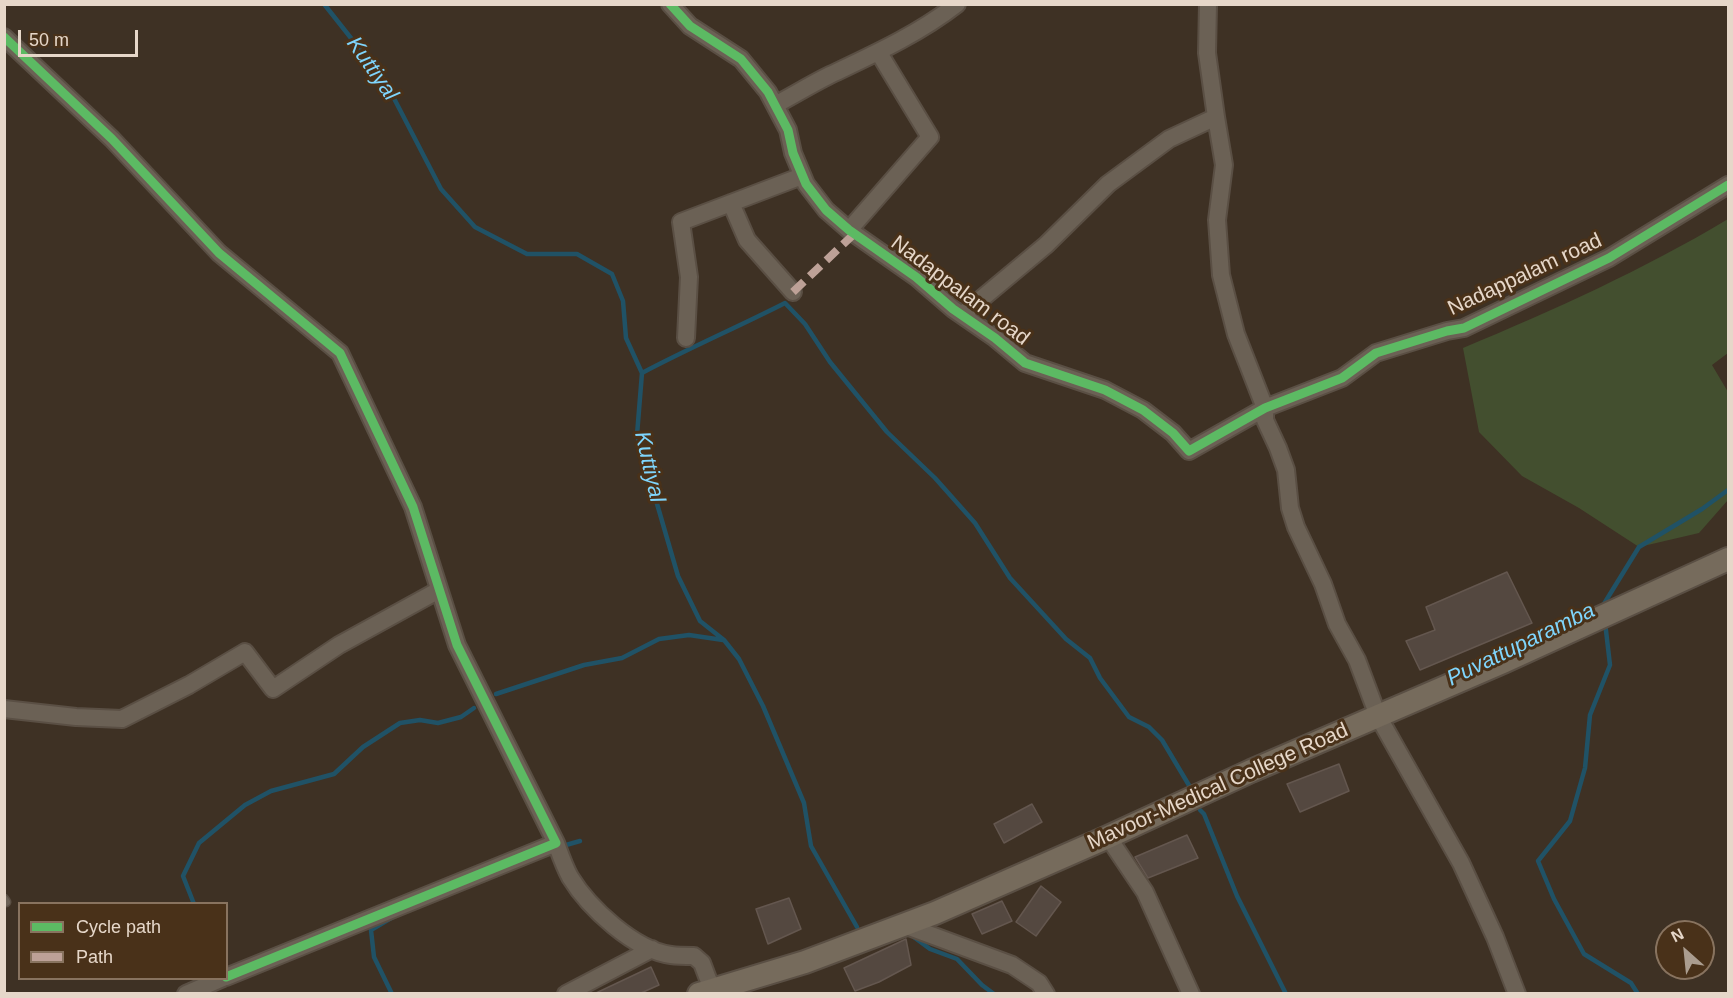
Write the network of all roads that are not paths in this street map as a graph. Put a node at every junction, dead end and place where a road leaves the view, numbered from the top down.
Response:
1 (670, 4) edge
2 (957, 4) edge
3 (1208, 4) edge
4 (4, 37) edge
5 (879, 53) junction
6 (775, 105) junction
7 (1216, 117) junction
8 (802, 176) junction
9 (1728, 185) edge
10 (731, 203) junction
11 (849, 230) junction
12 (793, 292) dead end
13 (962, 315) junction
14 (686, 338) dead end
15 (1265, 408) junction
16 (1728, 559) edge
17 (439, 590) junction
18 (4, 709) edge
19 (1378, 716) junction
20 (1108, 837) junction
21 (556, 843) junction
22 (904, 925) junction
23 (652, 949) junction
24 (228, 977) edge
25 (220, 980) edge
26 (710, 992) edge
27 (186, 993) edge
28 (566, 993) edge
29 (1046, 993) edge
30 (1191, 993) edge
31 (1517, 993) edge

1 - 6 street, Nadappalam road
2 - 5 street
3 - 7 street
4 - 17 street
5 - 6 street
5 - 11 street
6 - 8 street, Nadappalam road
7 - 13 street
7 - 15 street
8 - 10 street
8 - 11 street, Nadappalam road
9 - 15 street, Nadappalam road
10 - 12 street
10 - 14 street
11 - 13 street, Nadappalam road
13 - 15 street, Nadappalam road
15 - 19 street
16 - 19 main road, Mavoor-Medical College Road
17 - 18 street
17 - 21 street
19 - 20 main road, Mavoor-Medical College Road
19 - 31 street
20 - 22 main road, Mavoor-Medical College Road
20 - 30 street
21 - 23 street
21 - 24 street
22 - 26 main road, Mavoor-Medical College Road
22 - 29 street
23 - 26 street
23 - 28 street
25 - 27 street

